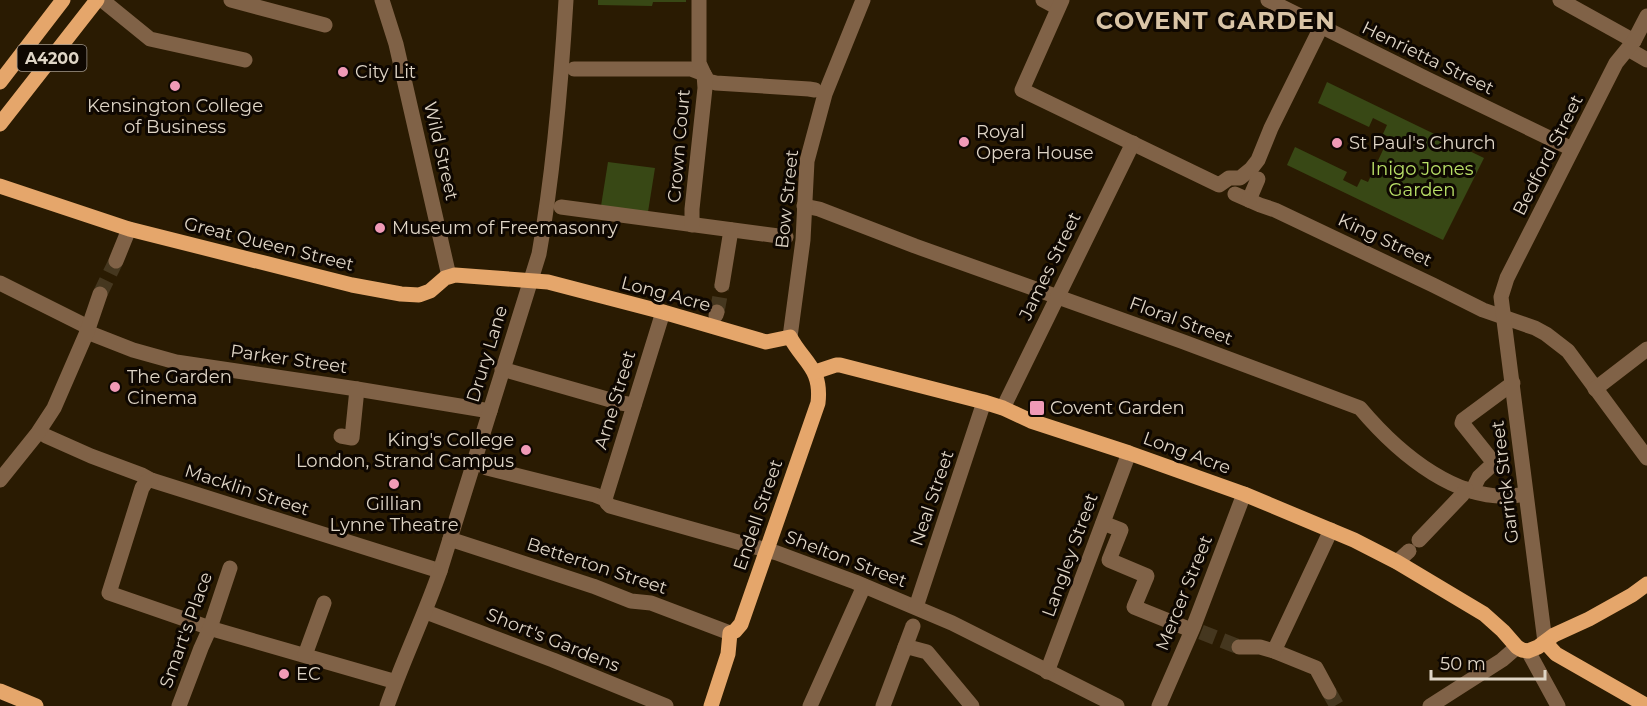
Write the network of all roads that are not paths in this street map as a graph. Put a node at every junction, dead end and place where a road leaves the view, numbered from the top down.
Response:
1 (63, 0) edge
2 (99, 0) edge
3 (231, 0) edge
4 (382, 0) edge
5 (566, 0) edge
6 (699, 0) edge
7 (862, 0) edge
8 (1043, 0) edge
9 (1268, 0) edge
10 (1560, 0) edge
11 (1060, 4) edge
12 (1647, 16) edge
13 (325, 25) dead end
14 (1321, 27) junction
15 (1631, 45) junction
16 (245, 60) dead end
17 (1647, 60) edge
18 (574, 69) dead end
19 (704, 74) junction
20 (0, 82) edge
21 (815, 90) dead end
22 (0, 124) edge
23 (1133, 143) junction
24 (1572, 149) junction
25 (1258, 179) dead end
26 (0, 186) edge
27 (804, 206) junction
28 (561, 207) dead end
29 (692, 225) junction
30 (129, 229) junction
31 (731, 230) junction
32 (786, 237) dead end
33 (116, 261) tunnel mouth
34 (450, 276) junction
35 (530, 280) junction
36 (0, 283) edge
37 (722, 285) tunnel mouth
38 (100, 294) tunnel mouth
39 (1056, 297) junction
40 (663, 312) junction
41 (1503, 318) junction
42 (87, 329) junction
43 (790, 338) junction
44 (1647, 348) edge
45 (502, 369) junction
46 (815, 372) junction
47 (1513, 383) junction
48 (357, 389) junction
49 (1595, 389) junction
50 (984, 402) junction
51 (634, 405) junction
52 (1003, 408) junction
53 (490, 411) junction
54 (341, 435) dead end
55 (46, 436) dead end
56 (1128, 453) junction
57 (1647, 458) edge
58 (480, 464) dead end
59 (0, 480) edge
60 (151, 480) junction
61 (1469, 490) junction
62 (1244, 494) junction
63 (1526, 494) junction
64 (605, 500) junction
65 (1103, 523) junction
66 (1331, 530) junction
67 (450, 539) junction
68 (766, 550) junction
69 (1091, 555) junction
70 (1109, 560) junction
71 (1397, 562) junction
72 (230, 568) dead end
73 (440, 572) junction
74 (1647, 584) edge
75 (864, 586) junction
76 (324, 603) dead end
77 (916, 607) junction
78 (426, 612) junction
79 (913, 626) dead end
80 (210, 628) junction
81 (1195, 630) junction
82 (730, 633) junction
83 (1545, 642) junction
84 (1239, 646) tunnel mouth
85 (905, 647) junction
86 (1522, 649) junction
87 (1274, 651) junction
88 (305, 655) junction
89 (1047, 672) junction
90 (393, 681) dead end
91 (0, 691) edge
92 (1329, 692) tunnel mouth
93 (812, 702) edge
94 (36, 706) edge
95 (179, 706) edge
96 (387, 706) edge
97 (666, 706) edge
98 (711, 706) edge
99 (883, 706) edge
100 (972, 706) edge
101 (1117, 706) edge
102 (1159, 706) edge
103 (1430, 706) edge
104 (1558, 706) edge
105 (1647, 706) edge

1 - 20 main road, A4200
2 - 16 street
2 - 22 main road, A4200
3 - 13 street
4 - 34 street, Wild Street
5 - 35 street, Drury Lane
6 - 19 street, Crown Court
7 - 27 street, Bow Street
8 - 11 street
9 - 14 street, Henrietta Street
10 - 15 street
11 - 23 street
12 - 15 street, Bedford Street
14 - 23 street
14 - 24 street, Henrietta Street
15 - 17 street
15 - 24 street, Bedford Street
18 - 19 street
19 - 21 street
19 - 29 street, Crown Court
23 - 39 street, James Street
24 - 41 street, Bedford Street
25 - 41 street, King Street
26 - 30 main road, Great Queen Street
27 - 39 street, Floral Street
27 - 43 street, Bow Street
28 - 29 street
29 - 31 street
30 - 33 street
30 - 34 main road, Great Queen Street
31 - 32 street
31 - 37 street
34 - 35 main road
35 - 40 main road, Long Acre
35 - 45 street, Drury Lane
36 - 42 street, Parker Street
38 - 42 street
39 - 52 street, James Street
39 - 61 street, Floral Street
40 - 43 main road, Long Acre
40 - 51 street, Arne Street
41 - 47 street, Garrick Street
41 - 49 street, King Street
42 - 48 street, Parker Street
42 - 59 street
43 - 46 main road
44 - 49 street
45 - 51 street
45 - 53 street, Drury Lane
46 - 50 main road, Long Acre
46 - 68 main road, Endell Street
47 - 61 street
47 - 63 street, Garrick Street
48 - 53 street, Parker Street
48 - 54 street
49 - 57 street, King Street
50 - 52 main road, Long Acre
50 - 77 street, Neal Street
51 - 64 street, Arne Street
52 - 56 main road, Long Acre
53 - 67 street, Drury Lane
55 - 60 street, Macklin Street
56 - 62 main road, Long Acre
56 - 65 street, Langley Street
58 - 64 street, Shelton Street
60 - 73 street, Macklin Street
60 - 80 street
61 - 63 street, Floral Street
61 - 71 street
62 - 66 main road, Long Acre
62 - 81 street, Mercer Street
63 - 83 street, Garrick Street
64 - 68 street, Shelton Street
65 - 69 street, Langley Street
65 - 70 street
66 - 71 main road, Long Acre
66 - 87 street
67 - 73 street, Drury Lane
67 - 82 street, Betterton Street
68 - 75 street, Shelton Street
68 - 82 main road, Endell Street
69 - 70 street
69 - 89 street, Langley Street
70 - 81 street
71 - 86 main road, Long Acre
72 - 80 street, Smart's Place
73 - 78 street, Drury Lane
74 - 83 main road
75 - 77 street, Shelton Street
75 - 93 street
76 - 88 street
77 - 89 street, Shelton Street
78 - 96 street, Drury Lane
78 - 97 street, Short's Gardens
79 - 85 street
80 - 88 street
80 - 95 street, Smart's Place
81 - 102 street, Mercer Street
82 - 98 main road, Endell Street
83 - 86 main road
83 - 105 main road
84 - 87 street
85 - 99 street
85 - 100 street
86 - 103 street
86 - 104 street
87 - 92 street
88 - 90 street
89 - 101 street, Shelton Street
91 - 94 main road

